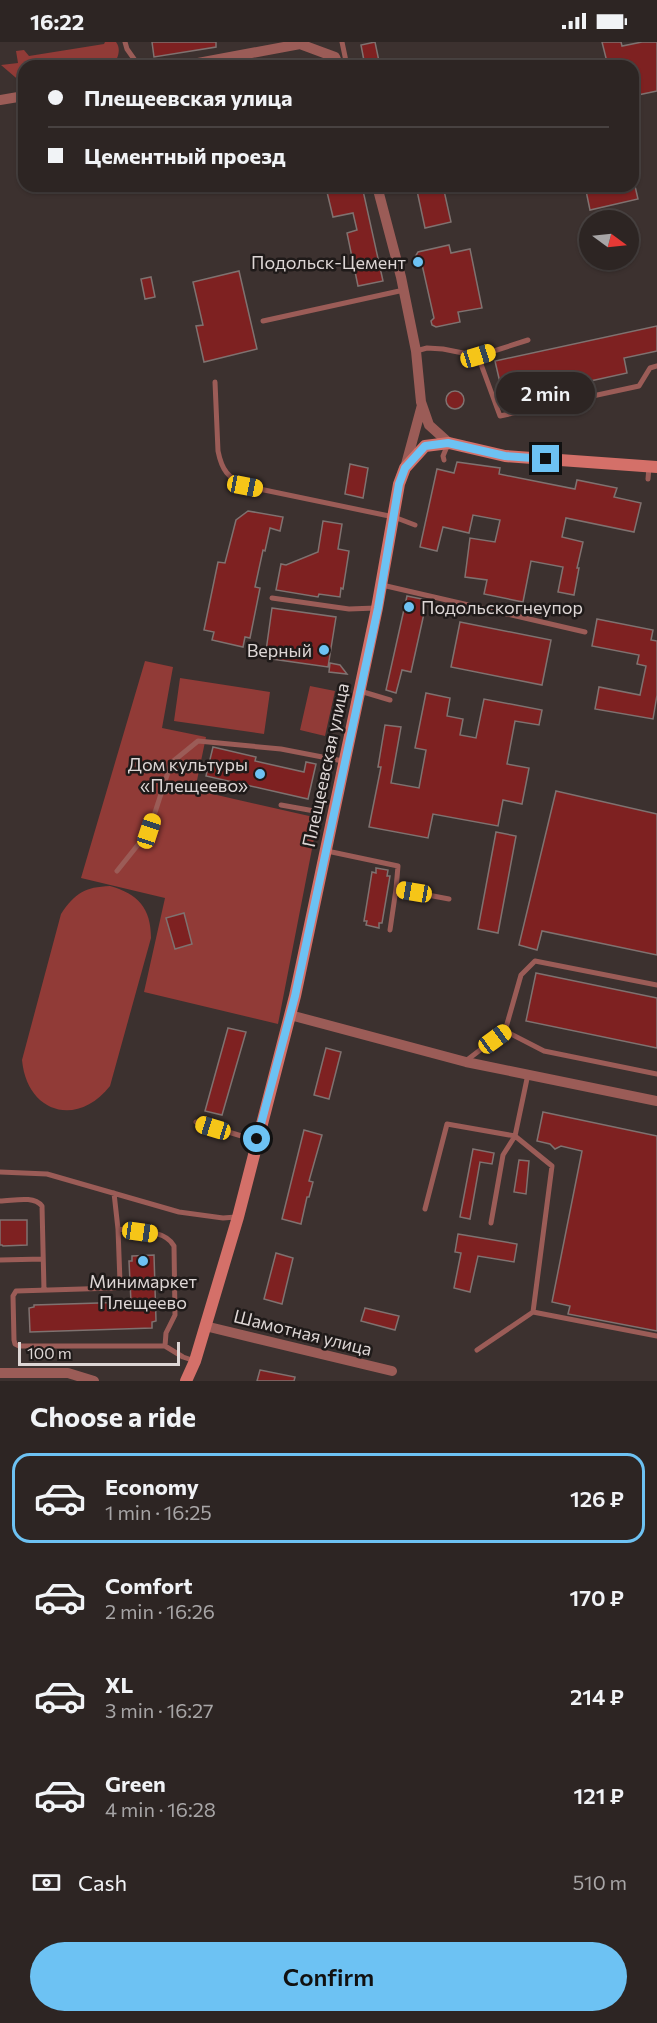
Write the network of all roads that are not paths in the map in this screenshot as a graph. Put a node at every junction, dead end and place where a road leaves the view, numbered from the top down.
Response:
1 (125, 42) edge
2 (342, 42) edge
3 (135, 60) edge
4 (216, 60) edge
5 (336, 60) edge
6 (345, 60) edge
7 (18, 97) edge
8 (0, 100) edge
9 (379, 192) edge
10 (404, 290) junction
11 (263, 321) dead end
12 (528, 340) dead end
13 (416, 351) junction
14 (478, 356) junction
15 (657, 366) edge
16 (214, 382) dead end
17 (422, 405) junction
18 (448, 443) junction
19 (444, 460) dead end
20 (405, 468) junction
21 (651, 471) edge
22 (394, 518) junction
23 (415, 525) dead end
24 (382, 585) junction
25 (272, 598) dead end
26 (378, 608) junction
27 (585, 632) dead end
28 (360, 691) junction
29 (390, 700) dead end
30 (345, 761) junction
31 (281, 805) dead end
32 (320, 813) dead end
33 (325, 851) junction
34 (117, 871) dead end
35 (396, 889) junction
36 (449, 899) dead end
37 (390, 930) dead end
38 (657, 986) edge
39 (290, 1015) junction
40 (505, 1031) junction
41 (466, 1062) junction
42 (528, 1074) junction
43 (657, 1074) edge
44 (657, 1101) edge
45 (196, 1122) dead end
46 (515, 1136) junction
47 (257, 1139) junction
48 (0, 1172) edge
49 (114, 1193) junction
50 (0, 1201) edge
51 (425, 1209) dead end
52 (238, 1217) junction
53 (491, 1223) dead end
54 (118, 1229) junction
55 (44, 1259) junction
56 (0, 1260) edge
57 (44, 1290) junction
58 (533, 1312) junction
59 (205, 1326) junction
60 (657, 1336) edge
61 (165, 1346) junction
62 (477, 1350) dead end
63 (195, 1361) junction
64 (392, 1371) dead end
65 (0, 1373) edge
66 (94, 1381) edge
67 (186, 1381) edge

1 - 3 lane
2 - 6 lane
4 - 5 street
7 - 8 street
9 - 10 street
10 - 11 lane
10 - 13 street
12 - 14 lane
13 - 14 lane
13 - 17 street
14 - 15 lane
16 - 22 lane
17 - 18 street
17 - 20 street
18 - 19 lane
18 - 20 street, Плещеевская улица
18 - 21 street
20 - 22 street, Плещеевская улица
22 - 23 lane
22 - 24 street, Плещеевская улица
24 - 26 street, Плещеевская улица
24 - 27 lane
25 - 26 lane
26 - 28 street, Плещеевская улица
28 - 29 lane
28 - 30 street, Плещеевская улица
30 - 33 street, Плещеевская улица
30 - 34 lane
31 - 32 lane
33 - 35 lane
33 - 39 street, Плещеевская улица
35 - 36 lane
35 - 37 lane
38 - 40 lane
39 - 41 street
39 - 47 street, Плещеевская улица
40 - 41 lane
40 - 43 lane
41 - 42 street
42 - 44 street
42 - 46 lane
45 - 47 lane
46 - 51 lane
46 - 53 lane
46 - 58 lane
47 - 52 street, Плещеевская улица
48 - 49 lane
49 - 52 lane
49 - 54 lane
50 - 55 lane
52 - 59 street, Плещеевская улица
54 - 57 lane
54 - 61 lane
55 - 56 lane
55 - 57 lane
57 - 61 lane
58 - 60 lane
58 - 62 lane
59 - 63 street, Плещеевская улица
59 - 64 street, Шамотная улица
61 - 63 lane
63 - 67 street, Плещеевская улица
65 - 66 street

